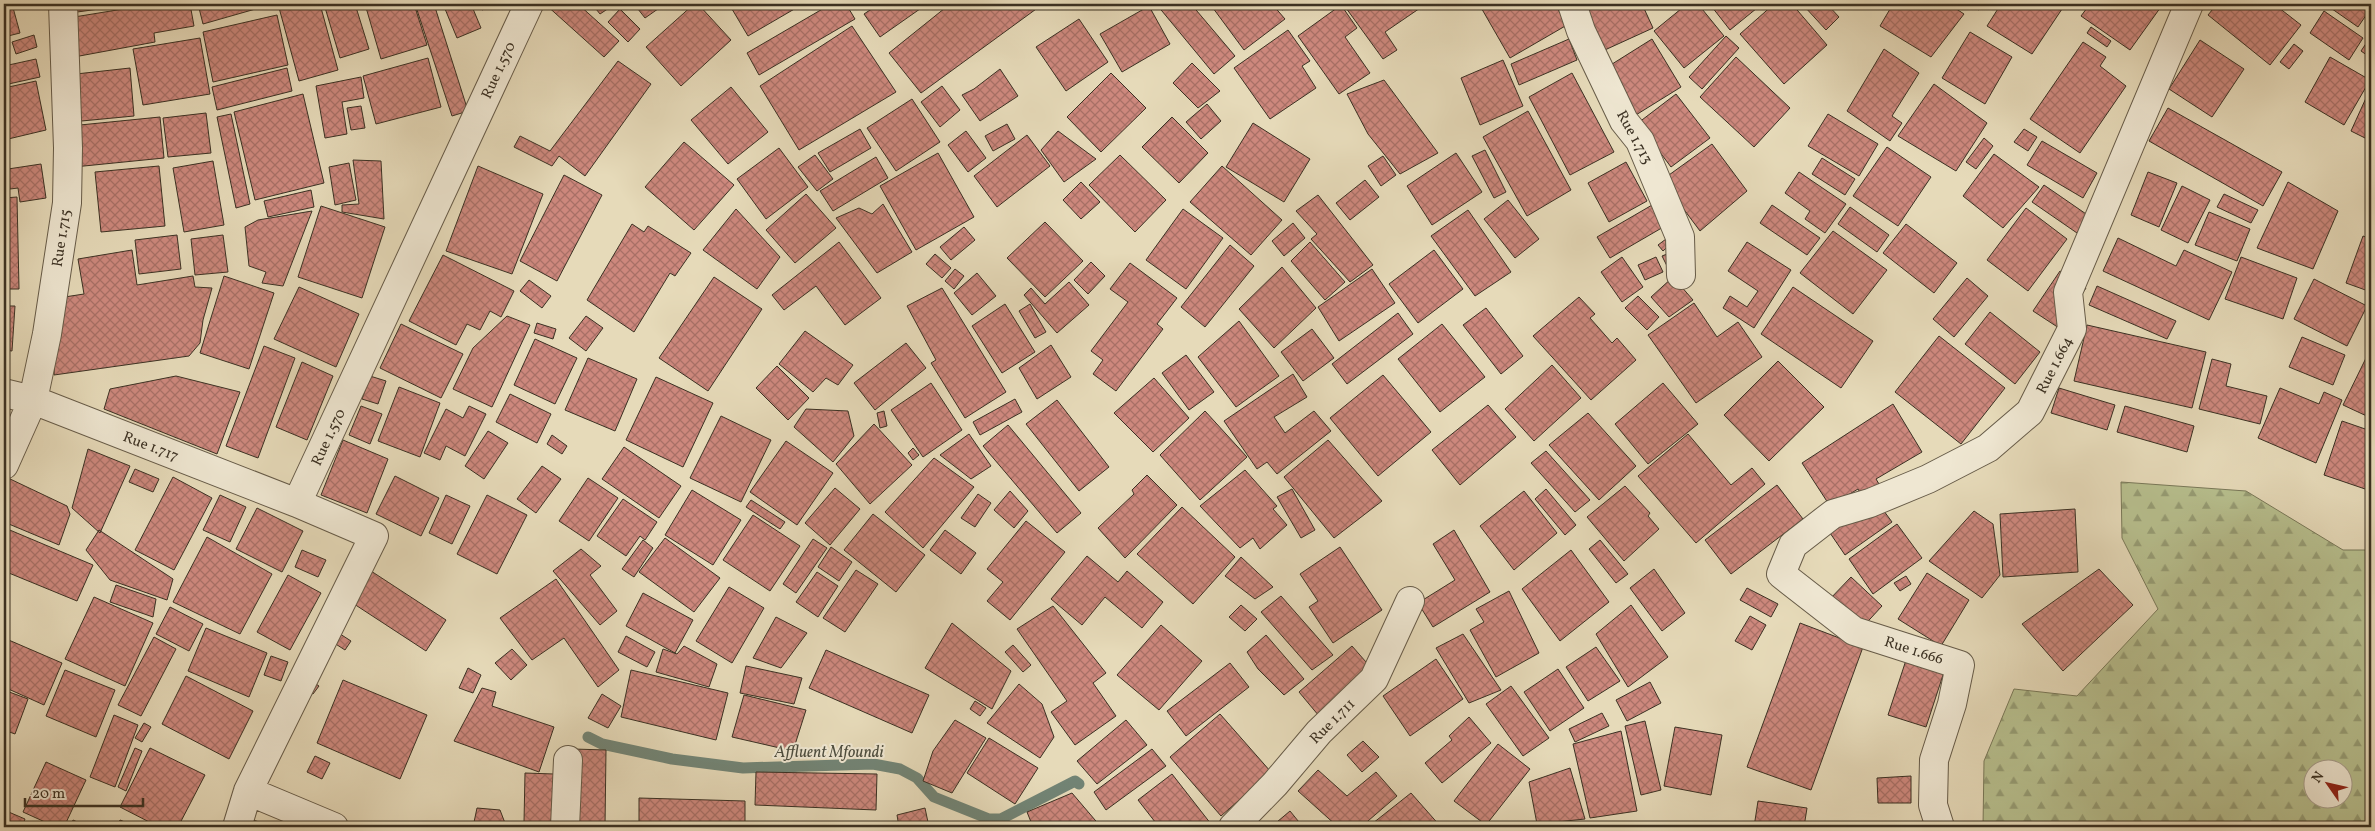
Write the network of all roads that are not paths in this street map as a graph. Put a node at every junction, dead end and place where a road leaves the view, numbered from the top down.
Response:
1 (63, 4) edge
2 (529, 4) edge
3 (1572, 4) edge
4 (2189, 4) edge
5 (1681, 275) dead end
6 (4, 393) edge
7 (33, 400) junction
8 (4, 465) edge
9 (297, 503) junction
10 (1781, 574) joint
11 (1410, 601) dead end
12 (568, 760) dead end
13 (248, 791) junction
14 (237, 827) edge
15 (334, 827) edge
16 (565, 827) edge
17 (1232, 827) edge
18 (1940, 827) edge

1 - 7 street, Rue 1.715
2 - 9 street, Rue 1.570
3 - 5 street, Rue 1.713
4 - 10 street, Rue 1.664
6 - 7 street, Rue 1.717
7 - 8 street, Rue 1.715
7 - 9 street, Rue 1.717
9 - 13 street
10 - 18 street, Rue 1.666
11 - 17 street, Rue 1.711
12 - 16 street
13 - 14 street
13 - 15 street

